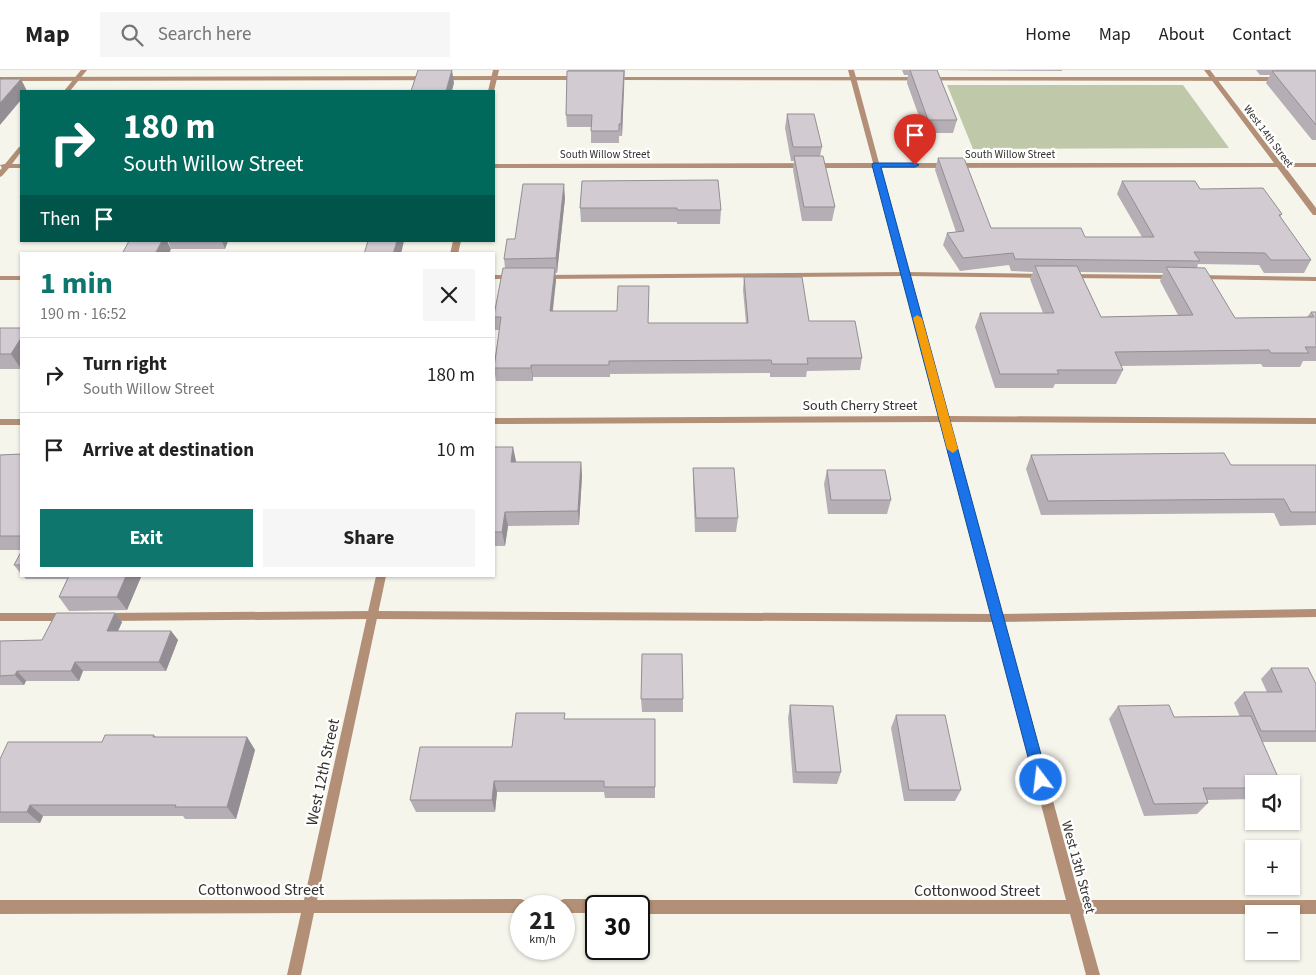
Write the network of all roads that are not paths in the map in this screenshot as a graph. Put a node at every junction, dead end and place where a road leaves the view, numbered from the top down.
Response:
1 (84, 70) edge
2 (496, 70) edge
3 (1207, 70) edge
4 (852, 74) edge
5 (584, 78) edge
6 (604, 78) edge
7 (494, 79) junction
8 (1214, 79) junction
9 (1288, 79) edge
10 (0, 80) edge
11 (76, 80) junction
12 (67, 90) edge
13 (491, 90) edge
14 (20, 149) edge
15 (876, 165) junction
16 (1279, 165) junction
17 (1316, 165) edge
18 (3, 166) edge
19 (20, 166) edge
20 (495, 166) edge
21 (0, 175) edge
22 (1316, 213) edge
23 (906, 274) junction
24 (1052, 276) edge
25 (1062, 276) edge
26 (495, 277) edge
27 (523, 277) edge
28 (533, 277) edge
29 (0, 278) edge
30 (20, 278) edge
31 (1316, 279) edge
32 (945, 419) junction
33 (495, 421) edge
34 (1316, 421) edge
35 (0, 422) edge
36 (20, 422) edge
37 (381, 577) edge
38 (1316, 613) edge
39 (373, 615) junction
40 (0, 617) edge
41 (78, 617) edge
42 (98, 617) edge
43 (997, 618) junction
44 (309, 906) junction
45 (510, 906) edge
46 (650, 906) edge
47 (0, 907) edge
48 (1075, 907) junction
49 (1316, 907) edge
50 (294, 975) edge
51 (1093, 975) edge

1 - 11 street
2 - 7 street
3 - 8 street, West 14th Street
4 - 6 street
4 - 8 street
4 - 15 street, West 13th Street
5 - 7 street
7 - 11 street
7 - 13 street
8 - 9 street
8 - 16 street, West 14th Street
10 - 11 street
11 - 12 street
14 - 18 street
15 - 16 street, South Willow Street
15 - 20 street, South Willow Street
15 - 23 street, West 13th Street
16 - 17 street, South Willow Street
16 - 22 street, West 14th Street
18 - 19 street
18 - 21 street
23 - 24 street
23 - 28 street
23 - 32 street, West 13th Street
25 - 31 street
26 - 27 street
29 - 30 street
32 - 33 street, South Cherry Street
32 - 34 street, South Cherry Street
32 - 43 street, West 13th Street
35 - 36 street
37 - 39 street, West 12th Street
38 - 43 street
39 - 42 street
39 - 43 street
39 - 44 street, West 12th Street
40 - 41 street
43 - 48 street, West 13th Street
44 - 45 street, Cottonwood Street
44 - 47 street, Cottonwood Street
44 - 50 street, West 12th Street
46 - 48 street, Cottonwood Street
48 - 49 street, Cottonwood Street
48 - 51 street, West 13th Street

